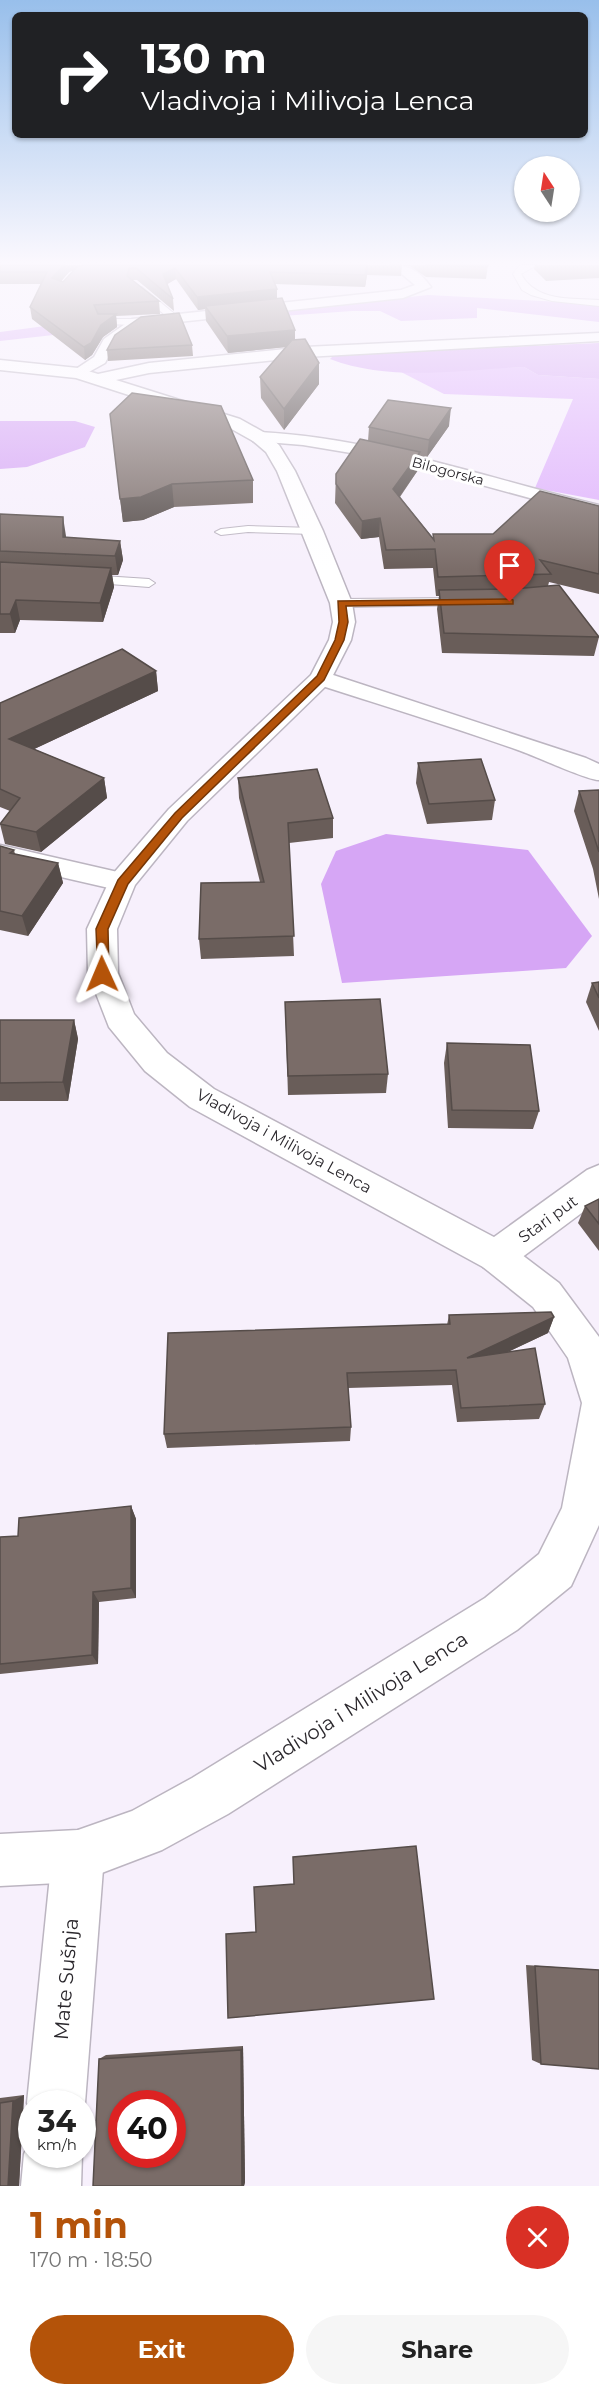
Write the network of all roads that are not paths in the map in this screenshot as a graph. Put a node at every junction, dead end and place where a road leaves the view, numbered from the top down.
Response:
1 (26, 367) edge
2 (93, 367) edge
3 (166, 367) edge
4 (90, 372) junction
5 (259, 437) junction
6 (599, 511) edge
7 (313, 531) junction
8 (221, 532) dead end
9 (78, 578) edge
10 (149, 583) dead end
11 (476, 602) edge
12 (341, 603) junction
13 (321, 678) junction
14 (596, 772) dead end
15 (0, 854) edge
16 (123, 882) junction
17 (599, 1180) edge
18 (496, 1256) junction
19 (592, 1348) edge
20 (599, 1396) edge
21 (599, 1410) edge
22 (591, 1513) edge
23 (78, 1856) junction
24 (0, 1860) edge
25 (57, 2090) edge
26 (52, 2168) edge
27 (51, 2186) edge

1 - 4 street, Vladivoja i Milivoja Lenca
2 - 4 street
3 - 4 street
4 - 5 street, Vladivoja i Milivoja Lenca
5 - 6 street, Bilogorska
5 - 7 street, Vladivoja i Milivoja Lenca
7 - 8 lane
7 - 12 street, Vladivoja i Milivoja Lenca
9 - 10 lane
11 - 12 lane
12 - 13 street, Vladivoja i Milivoja Lenca
13 - 14 street
13 - 16 street, Vladivoja i Milivoja Lenca
15 - 16 street
16 - 18 street, Vladivoja i Milivoja Lenca
17 - 18 street, Stari put
18 - 19 street, Vladivoja i Milivoja Lenca
19 - 20 street, Vladivoja i Milivoja Lenca
21 - 22 street, Vladivoja i Milivoja Lenca
22 - 23 street, Vladivoja i Milivoja Lenca
23 - 24 street, Vladivoja i Milivoja Lenca
23 - 25 street, Mate Sušnja
26 - 27 street

